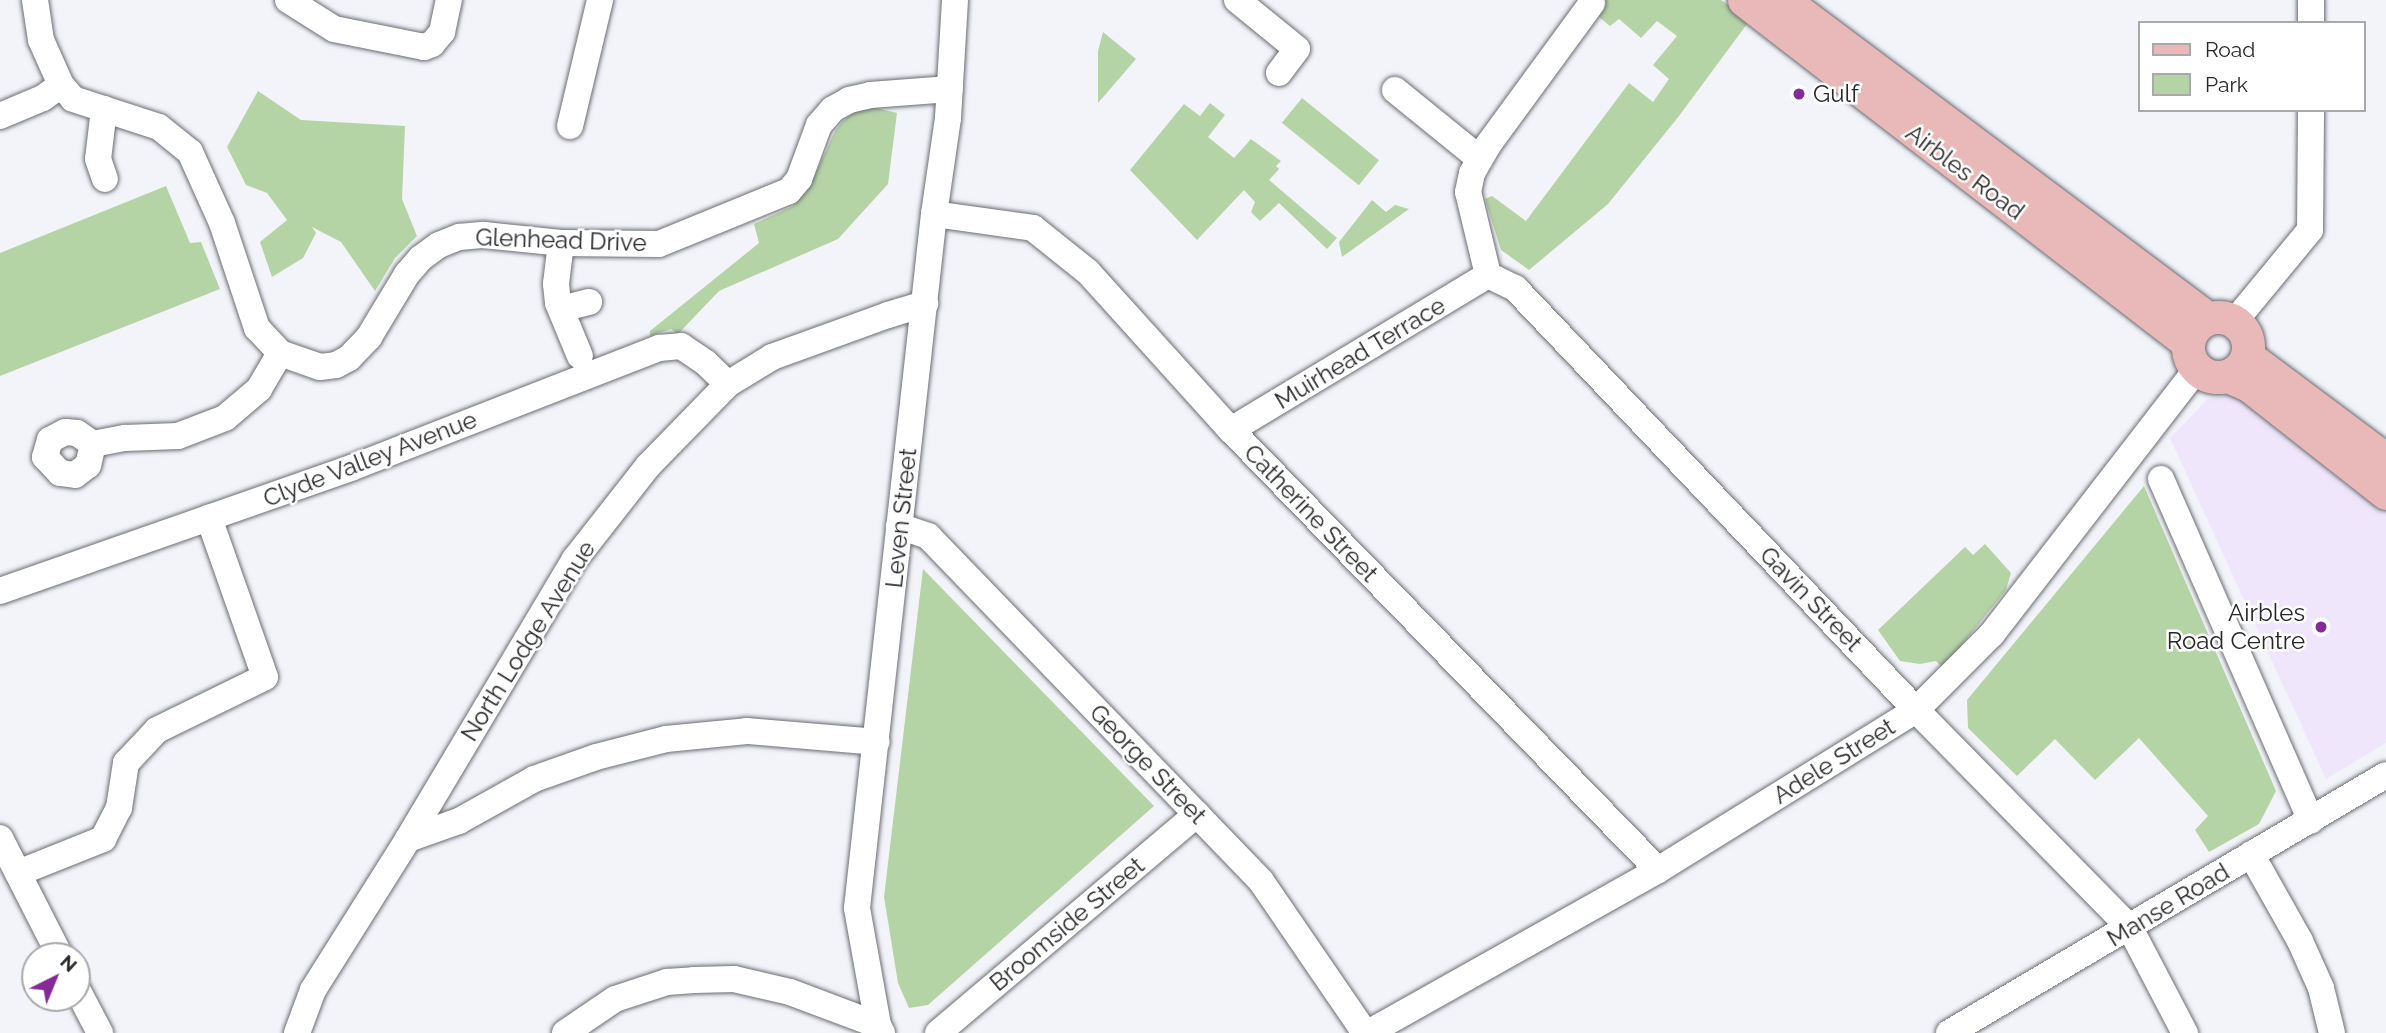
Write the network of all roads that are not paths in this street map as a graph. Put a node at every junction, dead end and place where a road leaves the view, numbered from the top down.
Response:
1 (36, 0) edge
2 (288, 0) edge
3 (449, 0) edge
4 (600, 0) edge
5 (955, 0) edge
6 (1237, 0) edge
7 (1744, 0) edge
8 (1783, 0) edge
9 (2311, 0) edge
10 (1592, 3) dead end
11 (2311, 21) edge
12 (1279, 73) dead end
13 (61, 85) junction
14 (950, 89) junction
15 (1395, 90) dead end
16 (104, 109) junction
17 (2311, 112) edge
18 (0, 116) edge
19 (570, 126) dead end
20 (1480, 159) junction
21 (104, 179) dead end
22 (934, 214) junction
23 (561, 243) junction
24 (1488, 275) junction
25 (589, 302) dead end
26 (925, 304) junction
27 (561, 309) junction
28 (2217, 347) junction
29 (280, 353) junction
30 (580, 356) dead end
31 (728, 384) junction
32 (1231, 430) junction
33 (93, 444) dead end
34 (2386, 460) edge
35 (2161, 479) dead end
36 (2386, 494) edge
37 (209, 518) junction
38 (900, 526) junction
39 (0, 591) edge
40 (1916, 710) junction
41 (877, 742) junction
42 (2386, 775) edge
43 (1197, 814) junction
44 (2311, 820) junction
45 (0, 838) edge
46 (408, 839) junction
47 (2251, 854) junction
48 (1658, 870) junction
49 (18, 873) junction
50 (2130, 928) junction
51 (53, 942) edge
52 (89, 1012) edge
53 (880, 1029) edge
54 (100, 1033) edge
55 (297, 1033) edge
56 (565, 1033) edge
57 (938, 1033) edge
58 (1366, 1033) edge
59 (1949, 1033) edge
60 (2185, 1033) edge
61 (2332, 1033) edge

1 - 13 street
2 - 3 street
4 - 19 street
5 - 14 street, Leven Street
6 - 12 street
7 - 28 main road, Airbles Road
8 - 28 main road, Airbles Road
9 - 11 street
10 - 20 street
13 - 16 street, Glenhead Drive
13 - 18 street
14 - 22 street, Leven Street
14 - 23 street, Glenhead Drive
15 - 20 street
16 - 21 street
16 - 29 street, Glenhead Drive
17 - 28 street, Adele Street
20 - 24 street
22 - 26 street, Leven Street
22 - 32 street, Catherine Street
23 - 27 street
23 - 29 street, Glenhead Drive
24 - 32 street, Muirhead Terrace
24 - 40 street, Gavin Street
25 - 27 street
26 - 31 street, North Lodge Avenue
26 - 38 street, Leven Street
27 - 30 street
28 - 34 main road, Airbles Road
28 - 36 main road, Airbles Road
28 - 40 street, Adele Street
29 - 33 street
31 - 37 street, Clyde Valley Avenue
31 - 46 street, North Lodge Avenue
32 - 48 street, Catherine Street
35 - 44 street
37 - 39 street, Clyde Valley Avenue
37 - 49 street
38 - 41 street, Leven Street
38 - 43 street, George Street
40 - 48 street, Adele Street
40 - 50 street, Gavin Street
41 - 46 street
41 - 53 street, Leven Street
42 - 44 street, Manse Road
43 - 57 street, Broomside Street
43 - 58 street, George Street
44 - 47 street, Manse Road
45 - 49 street
46 - 55 street, North Lodge Avenue
47 - 50 street, Manse Road
47 - 61 street
48 - 58 street, Adele Street
49 - 51 street
50 - 59 street, Manse Road
50 - 60 street, Gavin Street
52 - 54 street
53 - 56 street

